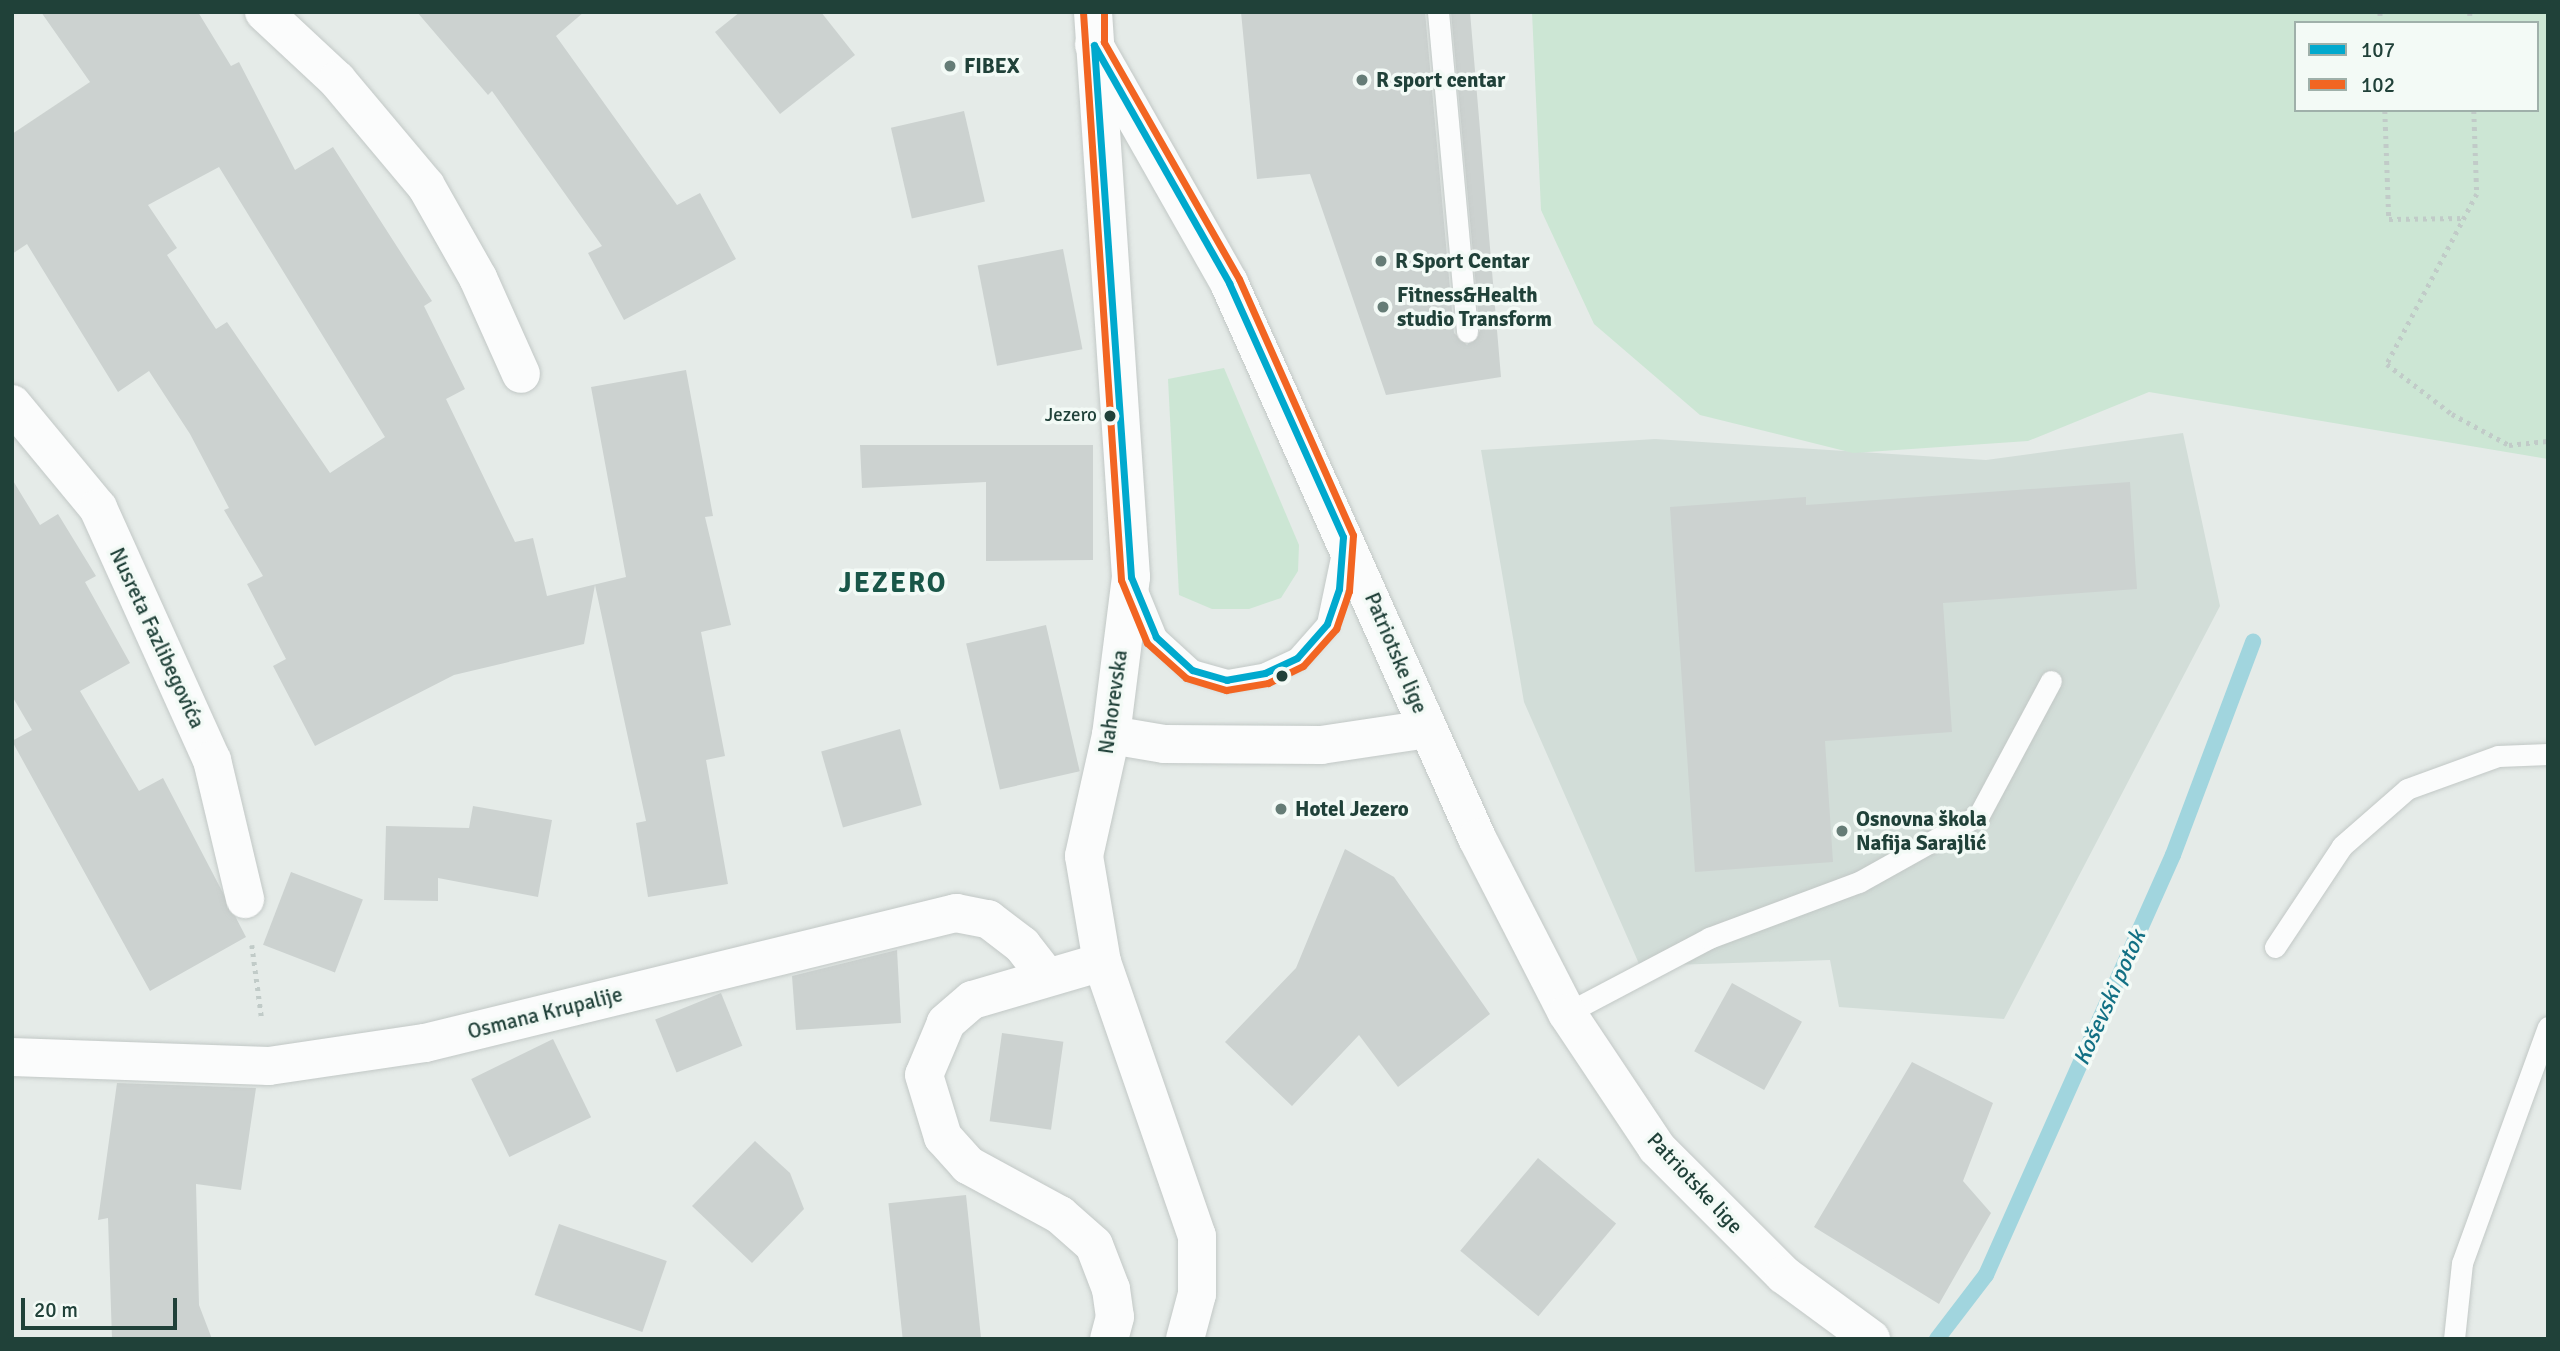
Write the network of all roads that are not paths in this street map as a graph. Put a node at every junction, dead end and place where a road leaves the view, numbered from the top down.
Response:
1 (264, 12) edge
2 (1438, 12) edge
3 (1093, 29) edge
4 (1467, 332) dead end
5 (521, 374) dead end
6 (12, 404) edge
7 (1343, 537) junction
8 (1131, 576) junction
9 (2051, 681) dead end
10 (1428, 729) junction
11 (1111, 735) junction
12 (2548, 754) edge
13 (245, 899) road end
14 (2274, 947) dead end
15 (1102, 962) junction
16 (1046, 976) junction
17 (1567, 1013) junction
18 (2548, 1027) edge
19 (12, 1057) edge
20 (1868, 1337) edge
21 (1108, 1339) edge
22 (1185, 1339) edge
23 (2454, 1339) edge

1 - 5 street
2 - 4 lane
3 - 7 street, Patriotske lige
3 - 8 street, Nahorevska
6 - 13 street, Nusreta Fazlibegovića
7 - 8 lane
7 - 10 street, Patriotske lige
8 - 11 street, Nahorevska
9 - 17 lane
10 - 11 street, Patriotske lige
10 - 17 street, Patriotske lige
11 - 15 street, Nahorevska
12 - 14 lane
15 - 16 street
15 - 22 street, Nahorevska
16 - 19 street, Osmana Krupalije
16 - 21 street
17 - 20 street, Patriotske lige
18 - 23 lane

